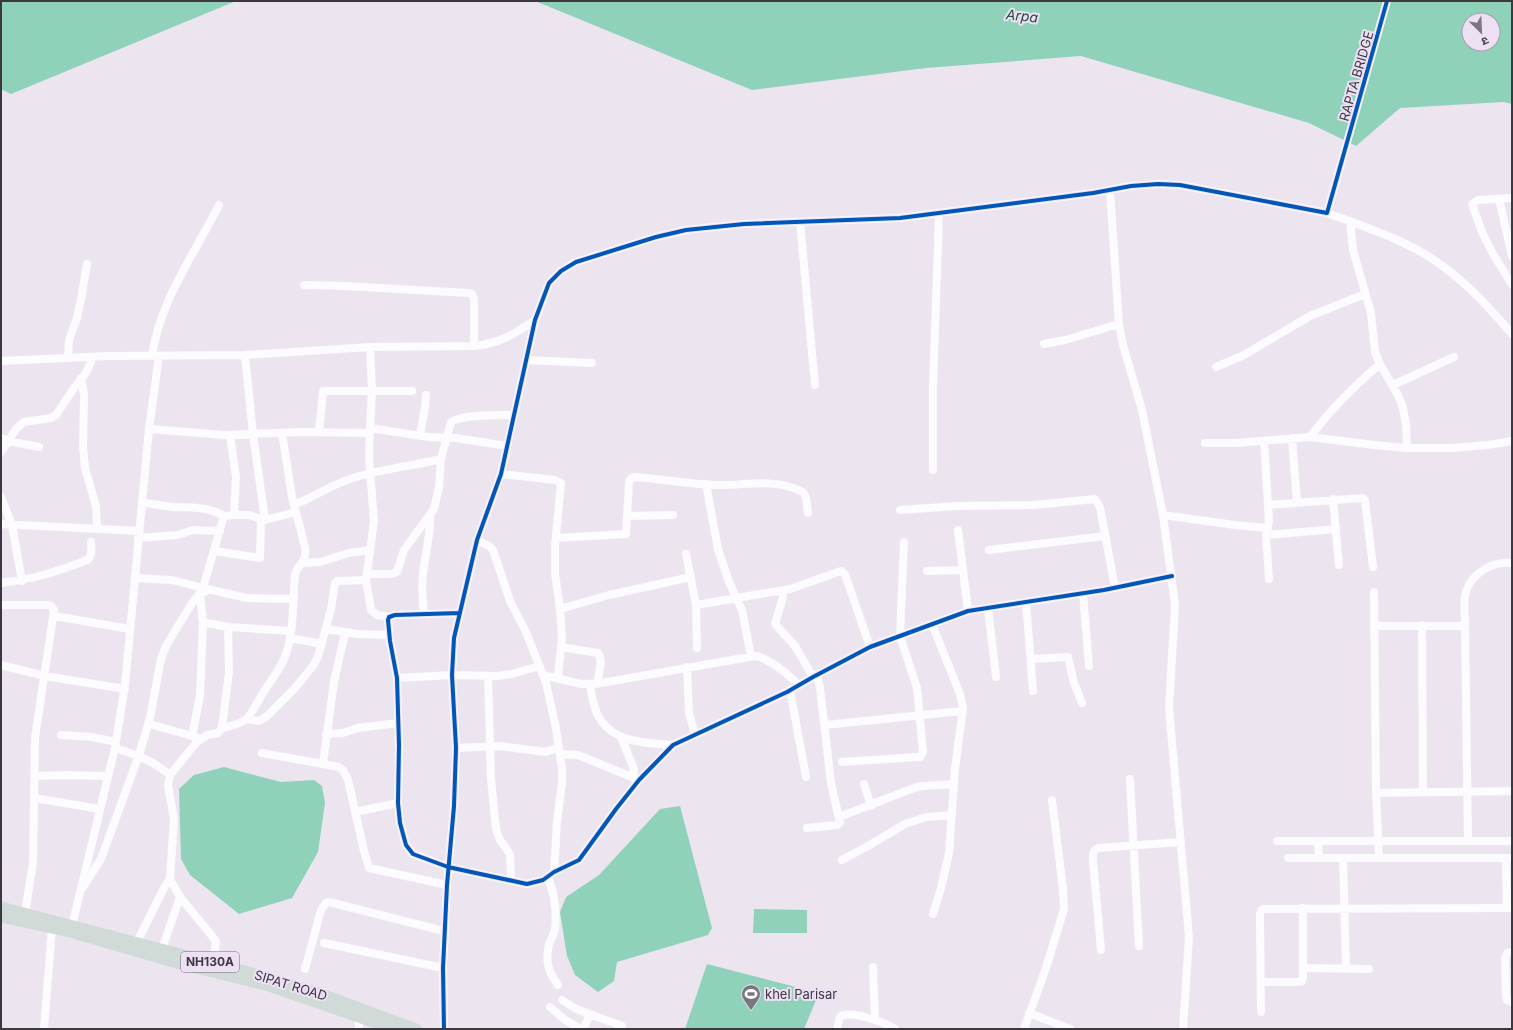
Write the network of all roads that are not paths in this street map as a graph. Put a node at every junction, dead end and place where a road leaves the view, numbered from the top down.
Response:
1 (1387, 1) edge
2 (1110, 191) junction
3 (1499, 198) junction
4 (1512, 198) edge
5 (219, 205) dead end
6 (1327, 213) junction
7 (938, 214) junction
8 (1350, 221) junction
9 (800, 222) junction
10 (1512, 256) edge
11 (86, 264) dead end
12 (1512, 284) edge
13 (304, 285) dead end
14 (1365, 294) junction
15 (535, 320) junction
16 (1119, 324) junction
17 (1512, 334) edge
18 (1044, 344) dead end
19 (474, 346) junction
20 (370, 347) junction
21 (245, 354) junction
22 (156, 356) junction
23 (93, 357) junction
24 (68, 358) junction
25 (1454, 358) dead end
26 (526, 360) junction
27 (1, 361) edge
28 (592, 363) dead end
29 (1380, 364) junction
30 (1216, 367) dead end
31 (82, 378) junction
32 (815, 385) dead end
33 (1393, 385) junction
34 (372, 391) junction
35 (412, 391) dead end
36 (426, 395) dead end
37 (514, 415) junction
38 (149, 429) junction
39 (369, 431) junction
40 (319, 432) junction
41 (282, 433) junction
42 (253, 434) junction
43 (230, 435) junction
44 (420, 436) junction
45 (1310, 437) junction
46 (447, 438) junction
47 (1292, 438) junction
48 (4, 440) edge
49 (1264, 440) junction
50 (1512, 441) edge
51 (1205, 443) dead end
52 (39, 446) dead end
53 (507, 446) junction
54 (1407, 448) junction
55 (1, 452) edge
56 (441, 458) junction
57 (933, 470) dead end
58 (370, 473) junction
59 (501, 474) junction
60 (706, 484) junction
61 (1, 497) edge
62 (1333, 499) junction
63 (142, 502) junction
64 (1297, 502) junction
65 (1268, 505) junction
66 (295, 509) junction
67 (900, 510) dead end
68 (808, 513) dead end
69 (229, 515) junction
70 (430, 515) junction
71 (673, 515) dead end
72 (628, 516) junction
73 (1162, 516) junction
74 (263, 519) junction
75 (1, 524) edge
76 (12, 525) junction
77 (97, 528) junction
78 (1336, 529) junction
79 (958, 530) dead end
80 (220, 531) junction
81 (1267, 531) junction
82 (138, 534) junction
83 (1105, 536) junction
84 (556, 538) junction
85 (476, 540) junction
86 (91, 542) dead end
87 (904, 542) dead end
88 (370, 550) junction
89 (989, 550) dead end
90 (214, 551) junction
91 (686, 554) dead end
92 (303, 563) junction
93 (1512, 563) edge
94 (1339, 565) dead end
95 (1373, 567) dead end
96 (963, 570) junction
97 (927, 571) dead end
98 (1172, 576) junction
99 (367, 577) junction
100 (691, 577) junction
101 (135, 578) junction
102 (1269, 579) dead end
103 (22, 581) junction
104 (1, 583) edge
105 (1115, 588) junction
106 (783, 590) junction
107 (204, 591) junction
108 (1374, 592) dead end
109 (1083, 593) junction
110 (737, 598) junction
111 (294, 599) junction
112 (1026, 602) junction
113 (1, 605) edge
114 (696, 605) junction
115 (988, 608) junction
116 (560, 609) junction
117 (968, 611) junction
118 (460, 613) junction
119 (424, 614) junction
120 (54, 616) junction
121 (389, 618) junction
122 (203, 623) junction
123 (932, 624) junction
124 (1422, 625) junction
125 (1375, 626) junction
126 (1465, 626) junction
127 (228, 627) junction
128 (130, 629) junction
129 (326, 629) junction
130 (345, 633) junction
131 (290, 635) junction
132 (389, 635) junction
133 (900, 636) junction
134 (322, 644) junction
135 (561, 647) junction
136 (870, 647) junction
137 (697, 648) dead end
138 (750, 656) junction
139 (1032, 659) junction
140 (1, 665) edge
141 (540, 666) junction
142 (1089, 666) dead end
143 (688, 667) junction
144 (452, 675) junction
145 (543, 675) junction
146 (815, 675) junction
147 (45, 676) junction
148 (488, 676) junction
149 (558, 677) junction
150 (996, 677) dead end
151 (397, 678) junction
152 (594, 684) junction
153 (798, 685) junction
154 (125, 689) junction
155 (790, 690) junction
156 (1033, 691) dead end
157 (1082, 703) dead end
158 (962, 711) junction
159 (920, 714) junction
160 (248, 719) junction
161 (398, 723) junction
162 (149, 724) junction
163 (825, 725) junction
164 (222, 728) junction
165 (326, 734) junction
166 (61, 735) dead end
167 (695, 735) junction
168 (197, 737) junction
169 (621, 737) junction
170 (116, 745) junction
171 (673, 745) junction
172 (490, 746) junction
173 (456, 748) junction
174 (560, 750) junction
175 (262, 753) dead end
176 (139, 755) junction
177 (842, 762) dead end
178 (323, 764) junction
179 (170, 775) junction
180 (34, 776) junction
181 (108, 776) junction
182 (806, 778) dead end
183 (636, 779) junction
184 (1130, 779) dead end
185 (864, 784) dead end
186 (954, 784) junction
187 (1423, 792) junction
188 (1467, 792) junction
189 (1512, 792) edge
190 (1376, 793) junction
191 (34, 798) junction
192 (1052, 800) dead end
193 (398, 803) junction
194 (871, 806) junction
195 (100, 809) junction
196 (355, 812) junction
197 (952, 815) junction
198 (839, 817) junction
199 (807, 828) dead end
200 (1277, 841) dead end
201 (1318, 841) junction
202 (1377, 841) junction
203 (1468, 841) junction
204 (1512, 841) edge
205 (1181, 842) junction
206 (1134, 845) junction
207 (1379, 857) junction
208 (1288, 858) dead end
209 (1319, 858) junction
210 (1343, 858) junction
211 (1509, 858) edge
212 (842, 860) dead end
213 (448, 867) junction
214 (551, 874) junction
215 (170, 879) junction
216 (512, 880) junction
217 (446, 885) junction
218 (80, 890) junction
219 (180, 897) junction
220 (1, 907) edge
221 (1303, 908) junction
222 (1345, 908) junction
223 (1509, 908) edge
224 (25, 913) junction
225 (933, 914) dead end
226 (1, 916) edge
227 (52, 928) junction
228 (71, 929) junction
229 (444, 931) junction
230 (136, 942) junction
231 (324, 943) dead end
232 (1139, 946) dead end
233 (162, 949) junction
234 (1101, 950) dead end
235 (1512, 952) edge
236 (214, 962) junction
237 (873, 967) dead end
238 (442, 968) junction
239 (1303, 968) junction
240 (1346, 968) junction
241 (1369, 968) dead end
242 (305, 969) dead end
243 (1261, 982) junction
244 (558, 985) dead end
245 (562, 1000) dead end
246 (1512, 1002) edge
247 (550, 1007) dead end
248 (1261, 1012) dead end
249 (1029, 1013) junction
250 (590, 1015) junction
251 (359, 1017) junction
252 (875, 1020) junction
253 (622, 1026) dead end
254 (44, 1029) edge
255 (359, 1029) edge
256 (393, 1029) edge
257 (416, 1029) edge
258 (444, 1029) edge
259 (582, 1029) edge
260 (837, 1029) edge
261 (895, 1029) edge
262 (1024, 1029) edge
263 (1070, 1029) edge
264 (1183, 1029) edge

1 - 6 street, RAPTA BRIDGE
2 - 6 street
2 - 7 street
2 - 16 street
3 - 4 street
3 - 10 street
3 - 12 street
5 - 22 street
6 - 8 street
7 - 9 street
7 - 57 street
8 - 14 street
8 - 17 street
9 - 15 street
9 - 32 street
11 - 24 street
13 - 19 street
14 - 29 street
14 - 30 street
15 - 19 street
15 - 26 street
16 - 18 street
16 - 73 street
19 - 20 street
20 - 21 street
20 - 34 street
21 - 22 street
21 - 42 street
22 - 23 street
22 - 38 street
23 - 24 street
23 - 31 street
24 - 27 street
25 - 33 street
26 - 28 street
26 - 37 street
29 - 33 street
29 - 45 street
31 - 48 street
31 - 77 street
33 - 54 street
34 - 35 street
34 - 39 street
34 - 40 street
36 - 44 street
37 - 46 street
37 - 53 street
38 - 43 street
38 - 63 street
39 - 40 street
39 - 44 street
39 - 58 street
40 - 41 street
41 - 42 street
41 - 66 street
42 - 43 street
42 - 74 street
43 - 69 street
44 - 46 street
45 - 47 street
45 - 54 street
46 - 53 street
46 - 56 street
47 - 49 street
47 - 64 street
48 - 52 street
48 - 55 street
49 - 51 street
49 - 65 street
50 - 54 street
53 - 59 street
56 - 58 street
56 - 70 street
58 - 66 street
58 - 88 street
59 - 84 street
59 - 85 street
60 - 68 street
60 - 72 street
60 - 110 street
61 - 76 street
62 - 64 street
62 - 78 street
62 - 95 street
63 - 69 street
63 - 82 street
64 - 65 street
65 - 81 street
66 - 74 street
66 - 92 street
67 - 83 street
69 - 74 street
69 - 80 street
70 - 99 street
70 - 119 street
71 - 72 street
72 - 84 street
73 - 81 street
73 - 98 street
74 - 90 street
75 - 76 street
76 - 77 street
76 - 103 street
77 - 82 street
78 - 81 street
78 - 94 street
79 - 96 street
80 - 82 street
80 - 90 street
81 - 102 street
82 - 101 street
83 - 89 street
83 - 105 street
84 - 116 street
85 - 118 street
85 - 141 street
86 - 103 street
87 - 133 street
88 - 92 street
88 - 99 street
90 - 107 street
91 - 100 street
92 - 111 street
93 - 126 street
96 - 97 street
96 - 117 street
98 - 105 street
98 - 205 street
99 - 121 street
99 - 129 street
100 - 114 street
100 - 116 street
101 - 107 street
101 - 128 street
103 - 104 street
105 - 109 street
106 - 110 street
106 - 136 street
106 - 146 street
107 - 111 street
107 - 122 street
107 - 162 street
108 - 125 street
109 - 112 street
109 - 142 street
110 - 114 street
110 - 138 street
111 - 131 street
112 - 115 street
112 - 139 street
113 - 120 street
114 - 137 street
115 - 117 street
115 - 150 street
116 - 135 street
117 - 123 street
118 - 119 street
118 - 144 street
119 - 121 street
120 - 128 street
120 - 147 street
121 - 132 street
122 - 127 street
122 - 168 street
123 - 133 street
123 - 158 street
124 - 125 street
124 - 126 street
124 - 187 street
125 - 190 street
126 - 188 street
127 - 131 street
127 - 164 street
128 - 154 street
129 - 130 street
129 - 134 street
130 - 132 street
130 - 165 street
131 - 134 street
131 - 160 street
132 - 151 street
133 - 136 street
133 - 159 street
134 - 160 street
135 - 149 street
135 - 152 street
136 - 146 street
138 - 143 street
138 - 153 street
139 - 156 street
139 - 157 street
140 - 147 street
141 - 145 street
141 - 148 street
143 - 152 street
143 - 167 street
144 - 148 street
144 - 151 street
144 - 173 street
145 - 149 street
145 - 174 street
146 - 153 street
146 - 163 street
147 - 154 street
147 - 180 street
148 - 172 street
149 - 152 street
151 - 161 street
152 - 169 street
153 - 155 street
154 - 170 street
155 - 167 street
155 - 182 street
158 - 159 street
158 - 186 street
159 - 163 street
159 - 177 street
160 - 164 street
161 - 165 street
161 - 193 street
162 - 168 street
162 - 176 street
163 - 198 street
164 - 168 street
165 - 178 street
166 - 170 street
167 - 171 street
168 - 179 street
169 - 171 street
169 - 183 street
170 - 176 street
170 - 181 street
171 - 183 street
172 - 173 street
172 - 174 street
172 - 216 street
173 - 213 street
174 - 183 street
174 - 214 street
175 - 178 street
176 - 179 street
176 - 218 street
178 - 196 street
179 - 215 street
180 - 181 street
180 - 191 street
181 - 195 street
183 - 214 street
184 - 206 street
185 - 194 street
186 - 194 street
186 - 197 street
187 - 188 street
187 - 190 street
188 - 189 street
188 - 203 street
190 - 202 street
191 - 195 street
191 - 224 street
192 - 249 street
193 - 196 street
193 - 213 street
194 - 198 street
195 - 218 street
196 - 217 street
197 - 212 street
197 - 225 street
198 - 199 street
200 - 201 street
201 - 202 street
201 - 209 street
202 - 203 street
202 - 207 street
203 - 204 street
205 - 206 street
205 - 264 street
206 - 232 street
206 - 234 street
207 - 210 street
207 - 211 street
208 - 209 street
209 - 210 street
210 - 222 street
211 - 223 street
213 - 216 street
213 - 217 street
214 - 216 street
214 - 244 street
215 - 219 street
215 - 230 street
217 - 229 street
218 - 228 street
219 - 233 street
219 - 236 street
220 - 224 highway, SIPAT ROAD / NH130A
221 - 222 street
221 - 239 street
221 - 243 street
222 - 223 street
222 - 240 street
224 - 228 highway, SIPAT ROAD / NH130A
226 - 227 highway, SIPAT ROAD / NH130A
227 - 228 highway, SIPAT ROAD / NH130A
227 - 254 street
228 - 230 highway, SIPAT ROAD / NH130A
228 - 251 highway, SIPAT ROAD / NH130A
229 - 238 street
229 - 242 street
230 - 233 highway, SIPAT ROAD / NH130A
231 - 238 street
233 - 236 highway, SIPAT ROAD / NH130A
235 - 246 street
236 - 257 highway, SIPAT ROAD / NH130A
237 - 252 street
238 - 258 street
239 - 240 street
239 - 243 street
240 - 241 street
243 - 248 street
245 - 250 street
247 - 259 street
249 - 262 street
249 - 263 street
250 - 253 street
250 - 259 street
251 - 255 street
251 - 256 highway, SIPAT ROAD / NH130A
252 - 260 street
252 - 261 street

